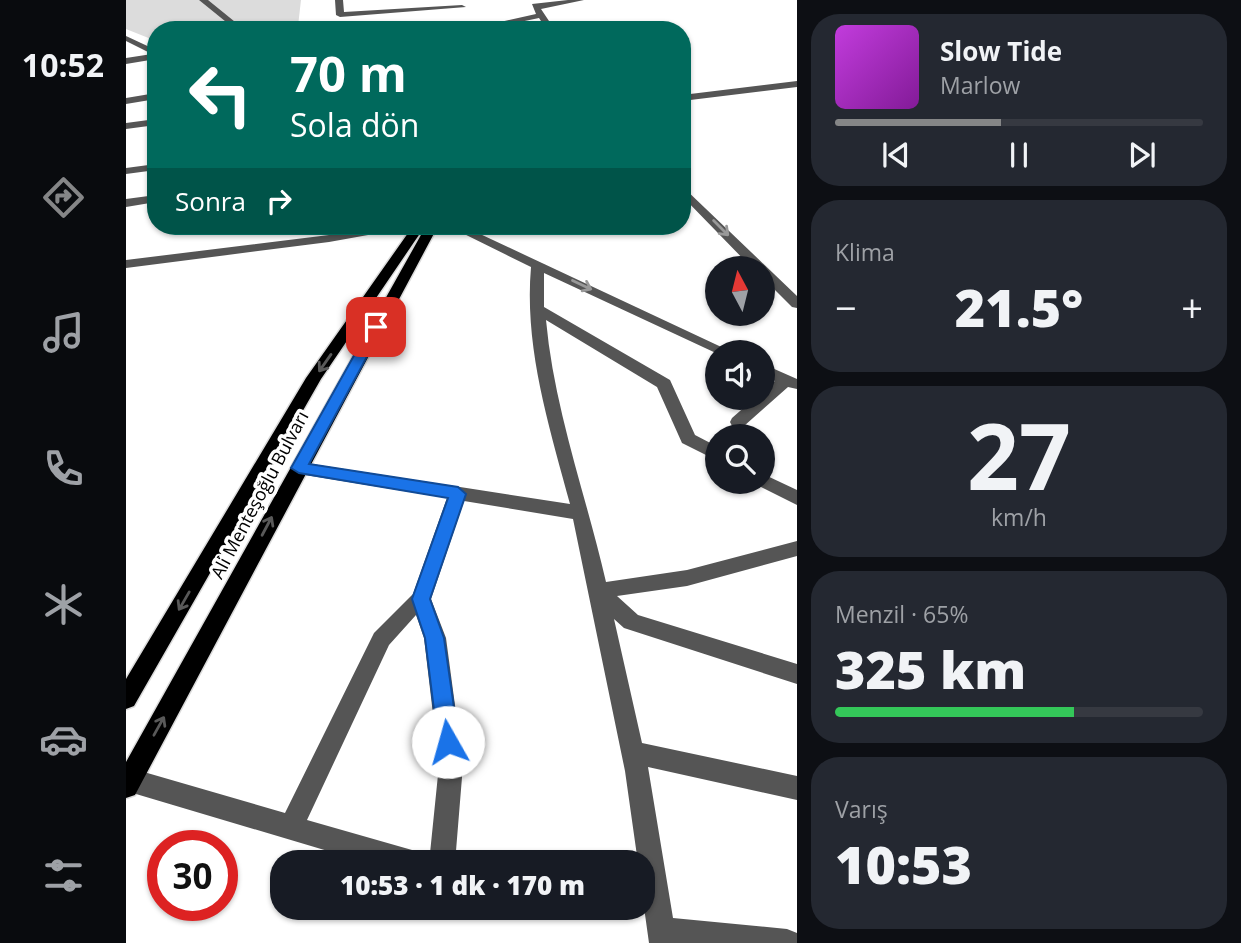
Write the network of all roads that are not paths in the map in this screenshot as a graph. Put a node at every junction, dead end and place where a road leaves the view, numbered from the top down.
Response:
1 (203, 0) edge
2 (339, 0) edge
3 (580, 0) edge
4 (459, 4) edge
5 (536, 8) edge
6 (230, 21) edge
7 (468, 21) edge
8 (496, 21) edge
9 (129, 41) edge
10 (147, 50) edge
11 (147, 56) edge
12 (126, 61) edge
13 (796, 85) edge
14 (147, 98) edge
15 (691, 98) edge
16 (126, 101) edge
17 (147, 123) edge
18 (126, 126) edge
19 (147, 168) edge
20 (126, 171) edge
21 (691, 198) edge
22 (147, 200) edge
23 (126, 203) edge
24 (358, 235) edge
25 (412, 235) edge
26 (425, 235) edge
27 (473, 235) edge
28 (749, 256) edge
29 (126, 264) edge
30 (538, 265) junction
31 (775, 282) edge
32 (796, 304) edge
33 (537, 309) junction
34 (705, 343) edge
35 (775, 375) edge
36 (791, 383) edge
37 (738, 422) dead end
38 (705, 448) edge
39 (299, 468) junction
40 (775, 487) edge
41 (458, 494) junction
42 (796, 498) edge
43 (581, 513) junction
44 (796, 548) edge
45 (598, 591) junction
46 (421, 599) junction
47 (796, 674) edge
48 (126, 699) edge
49 (633, 752) junction
50 (127, 780) edge
51 (796, 788) edge
52 (291, 827) junction
53 (368, 850) edge
54 (443, 850) edge
55 (645, 850) edge
56 (655, 908) edge
57 (662, 937) edge
58 (787, 943) edge

1 - 6 street
2 - 4 street
3 - 5 street
4 - 7 street
5 - 8 street
9 - 10 street
11 - 12 street
13 - 15 street
14 - 16 street
17 - 18 street
19 - 20 street
21 -> 28 street
22 - 23 street
24 - 29 street
25 -> 48 main road, Ali Menteşoğlu Bulvarı
26 - 39 main road, Ali Menteşoğlu Bulvarı
27 - 30 street
30 - 33 street
30 -> 34 street
31 - 32 street
33 - 38 street
33 - 43 street
35 - 36 street
36 - 37 street
39 - 41 street
50 -> 39 main road, Ali Menteşoğlu Bulvarı
40 - 42 street
41 - 43 street
41 - 46 street
43 - 45 street
44 - 45 street
45 - 47 street
45 - 49 street
46 - 52 street
46 - 54 street
49 - 51 street
49 - 55 street
50 - 52 street
52 - 53 street
56 - 57 street
57 - 58 street

